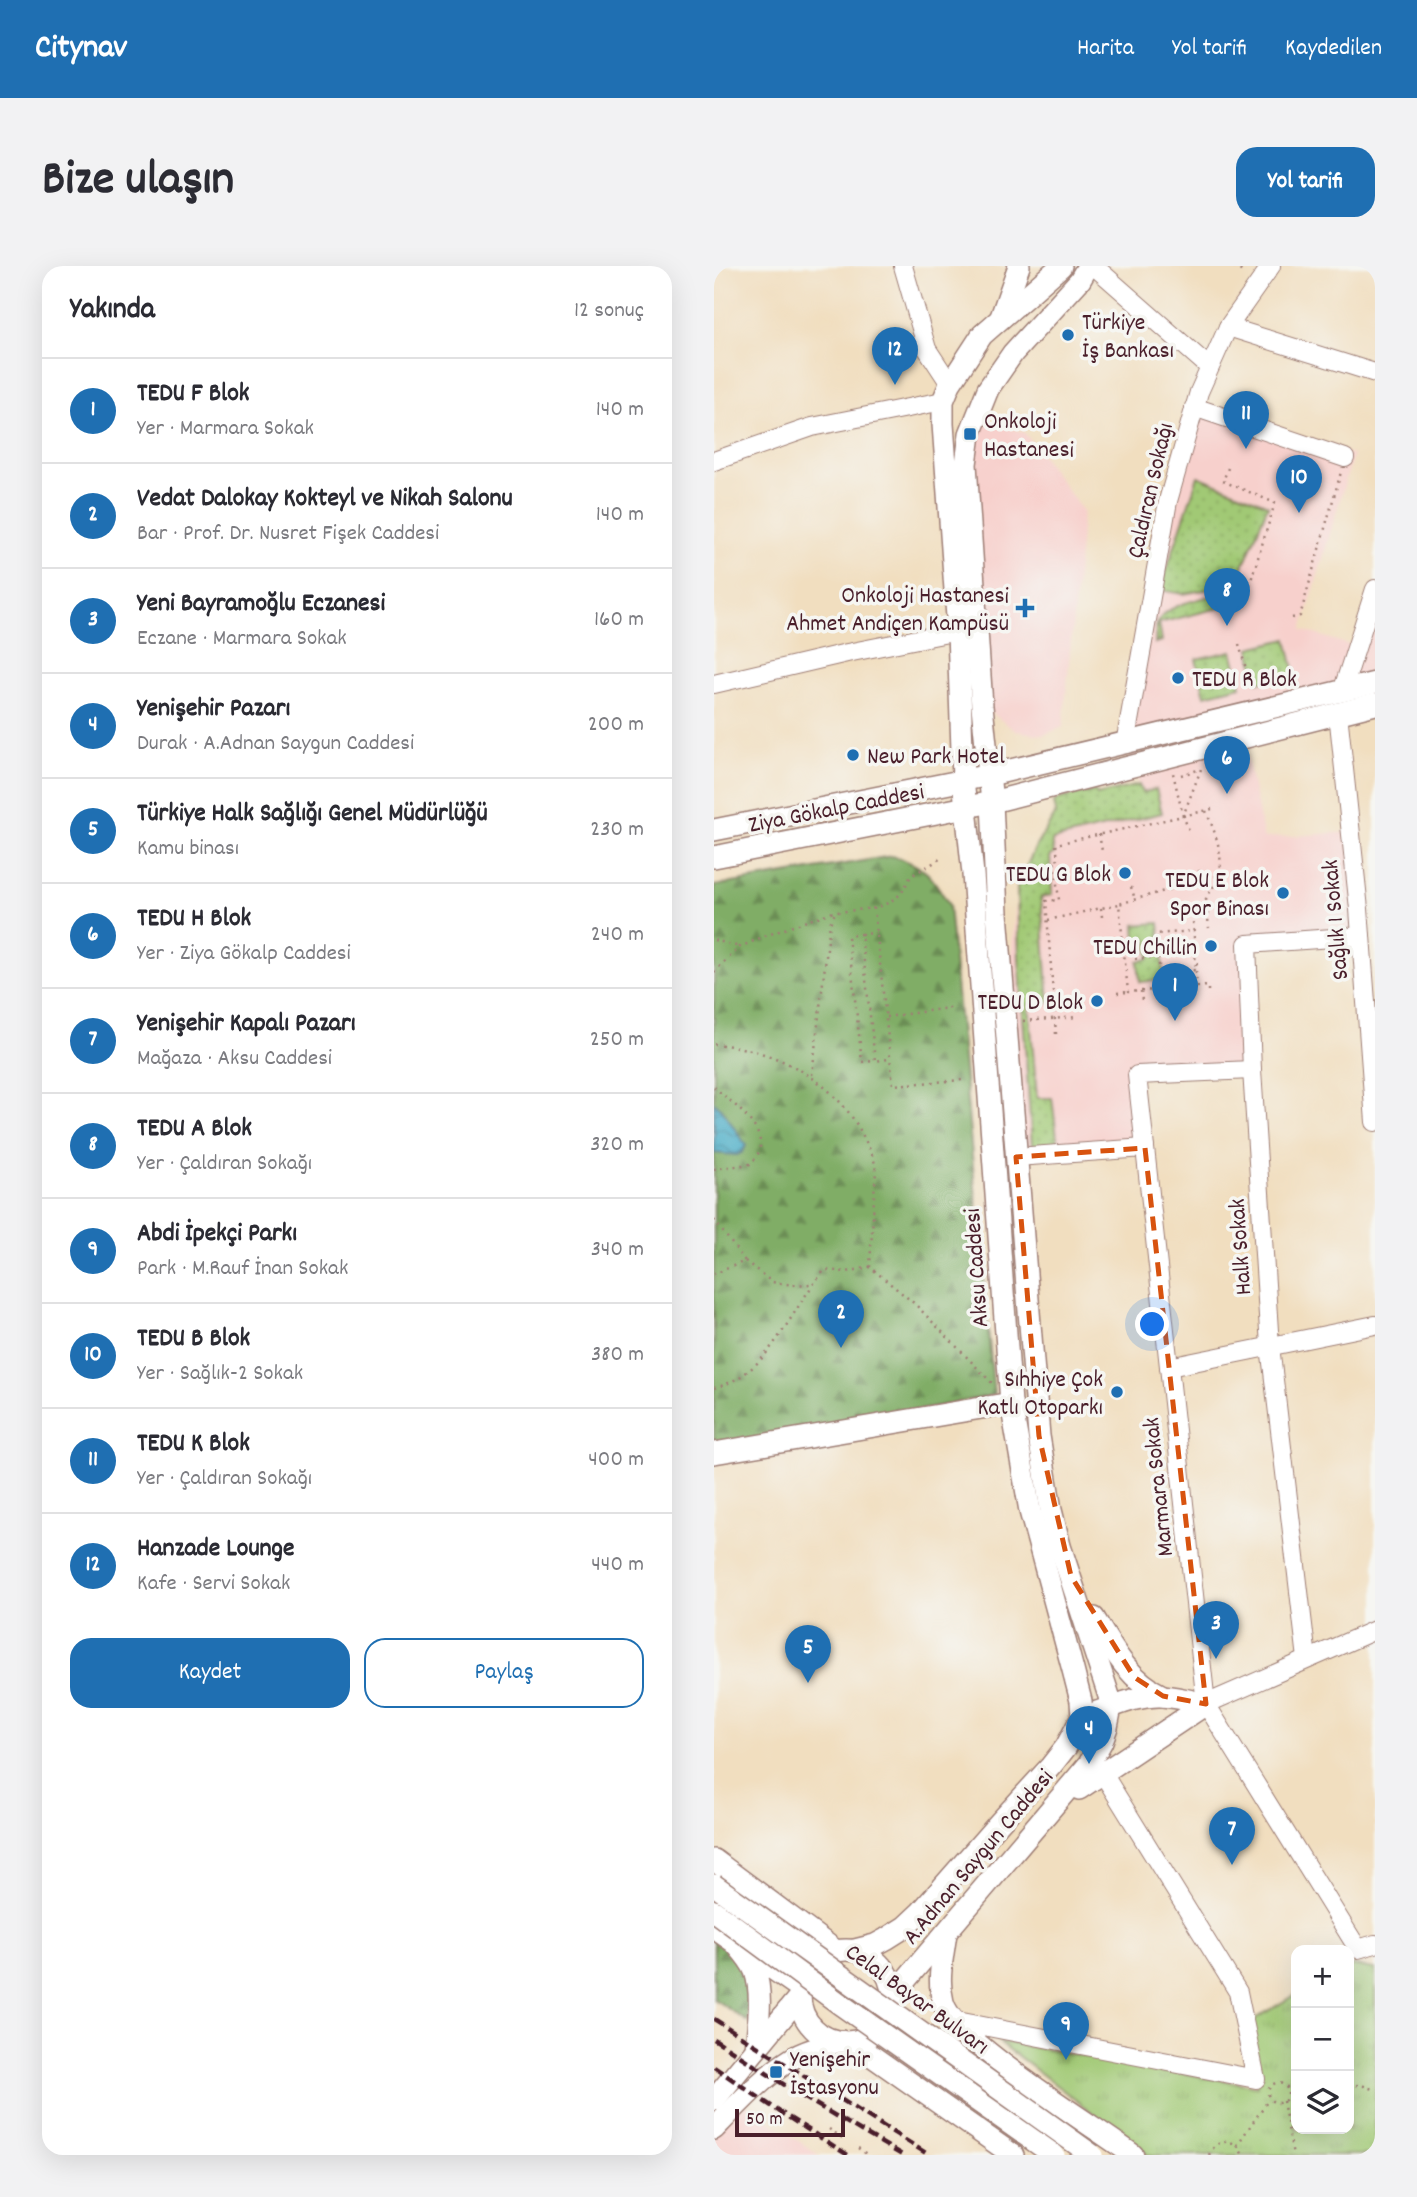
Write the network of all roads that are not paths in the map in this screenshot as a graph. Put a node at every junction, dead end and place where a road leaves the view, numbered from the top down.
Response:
1 (903, 266) edge
2 (1019, 266) edge
3 (1061, 266) edge
4 (1088, 266) edge
5 (1094, 266) edge
6 (1271, 266) edge
7 (1000, 319) junction
8 (1228, 327) junction
9 (1209, 367) junction
10 (1375, 373) edge
11 (947, 392) junction
12 (1194, 407) junction
13 (1345, 458) road end
14 (714, 461) edge
15 (1375, 589) edge
16 (958, 631) junction
17 (1375, 683) edge
18 (714, 684) edge
19 (1342, 692) junction
20 (1375, 704) edge
21 (1338, 713) junction
22 (1125, 744) junction
23 (990, 775) junction
24 (963, 780) junction
25 (992, 802) junction
26 (965, 807) junction
27 (714, 830) edge
28 (714, 857) edge
29 (1367, 909) edge
30 (1361, 936) junction
31 (1252, 1070) junction
32 (1375, 1122) edge
33 (1145, 1148) junction
34 (1016, 1157) junction
35 (1375, 1325) edge
36 (1270, 1346) junction
37 (1169, 1367) junction
38 (1011, 1403) junction
39 (714, 1453) edge
40 (1071, 1576) junction
41 (1375, 1630) edge
42 (1307, 1659) junction
43 (1163, 1696) junction
44 (1206, 1704) junction
45 (1111, 1707) junction
46 (1082, 1717) junction
47 (1102, 1772) junction
48 (1051, 1809) junction
49 (714, 1860) edge
50 (714, 1885) edge
51 (714, 1911) edge
52 (714, 1928) edge
53 (946, 1931) junction
54 (736, 1944) junction
55 (1375, 1944) edge
56 (845, 1951) junction
57 (800, 1992) junction
58 (892, 1996) junction
59 (952, 2020) junction
60 (846, 2042) junction
61 (757, 2049) junction
62 (715, 2098) edge
63 (714, 2129) edge
64 (1013, 2155) edge
65 (1054, 2155) edge
66 (1092, 2155) edge
67 (1133, 2155) edge

1 - 11 street
2 - 7 main road
3 - 7 main road
4 - 23 main road, Aksu Caddesi
5 - 9 street
6 - 8 street, Çaldıran Sokağı
7 - 11 main road
8 - 9 street, Çaldıran Sokağı
8 - 10 street
9 - 12 street, Çaldıran Sokağı
11 - 14 street
11 - 16 main road, Aksu Caddesi
12 - 13 street
12 - 22 street, Çaldıran Sokağı
15 - 19 street
16 - 18 street
16 - 24 main road, Aksu Caddesi
17 - 19 main road, Ziya Gökalp Caddesi
19 - 22 main road, Ziya Gökalp Caddesi
20 - 21 main road, Ziya Gökalp Caddesi
21 - 25 main road, Ziya Gökalp Caddesi
21 - 29 street, Sağlık 1 Sokak
22 - 23 main road, Ziya Gökalp Caddesi
23 - 24 main road, Ziya Gökalp Caddesi
23 - 25 main road, Aksu Caddesi
24 - 26 main road, Aksu Caddesi
24 - 27 main road, Ziya Gökalp Caddesi
25 - 26 main road, Ziya Gökalp Caddesi
25 - 34 main road, Aksu Caddesi
26 - 28 main road, Ziya Gökalp Caddesi
26 - 38 main road, Aksu Caddesi
29 - 30 street, Sağlık 1 Sokak
30 - 31 street, Halk Sokak
30 - 32 street, Sağlık 1 Sokak
31 - 33 street, Marmara Sokak
31 - 36 street, Halk Sokak
33 - 34 street
33 - 37 street, Marmara Sokak
34 - 40 main road, Aksu Caddesi
35 - 36 street
36 - 37 street
36 - 42 street, Halk Sokak
37 - 44 street, Marmara Sokak
38 - 39 main road
38 - 46 main road, Aksu Caddesi
40 - 43 main road
40 - 45 main road, Aksu Caddesi
41 - 42 street
42 - 44 street
43 - 44 main road
43 - 45 main road
44 - 47 main road
44 - 55 street, Marmara Sokak
45 - 46 main road
45 - 48 main road, A.Adnan Saygun Caddesi
46 - 56 main road, A.Adnan Saygun Caddesi
47 - 48 main road
47 - 59 street
48 - 53 main road, A.Adnan Saygun Caddesi
49 - 56 main road
50 - 66 main road, Celal Bayar Bulvarı, bridge
51 - 65 main road, Celal Bayar Bulvarı, bridge
52 - 54 main road
53 - 58 main road, A.Adnan Saygun Caddesi
53 - 59 main road
54 - 57 main road
54 - 61 main road
56 - 57 main road, A.Adnan Saygun Caddesi
56 - 58 main road, A.Adnan Saygun Caddesi
57 - 60 main road
57 - 61 main road, A.Adnan Saygun Caddesi
58 - 60 main road, A.Adnan Saygun Caddesi
59 - 67 main road
60 - 63 main road, A.Adnan Saygun Caddesi
60 - 64 main road
61 - 62 main road, A.Adnan Saygun Caddesi

